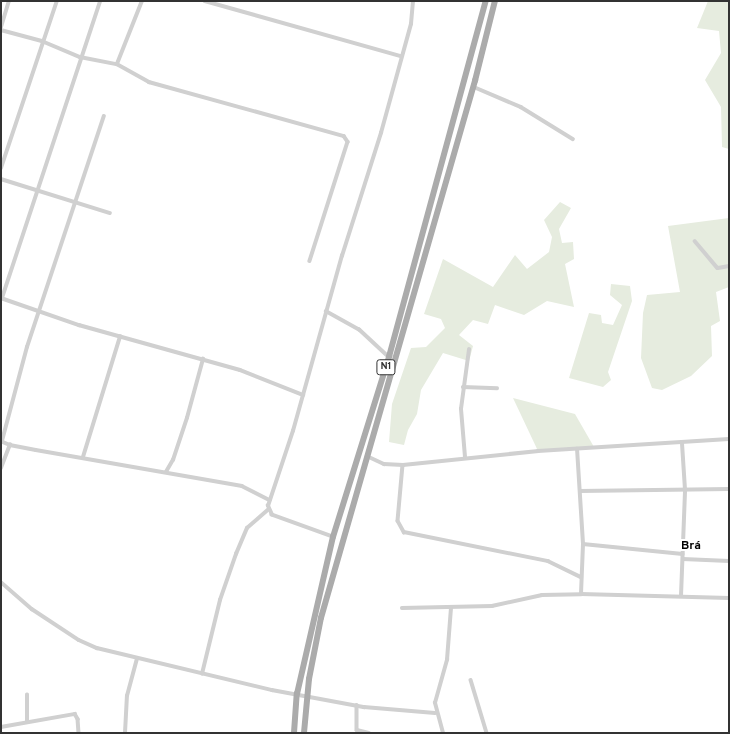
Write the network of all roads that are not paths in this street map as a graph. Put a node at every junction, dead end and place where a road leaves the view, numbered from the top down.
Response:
1 (9, 1) edge
2 (57, 1) edge
3 (100, 1) edge
4 (142, 1) edge
5 (205, 1) edge
6 (413, 1) edge
7 (486, 1) edge
8 (495, 1) edge
9 (1, 27) edge
10 (1, 30) edge
11 (42, 41) junction
12 (401, 56) junction
13 (80, 57) junction
14 (117, 64) junction
15 (474, 87) junction
16 (104, 116) dead end
17 (573, 139) dead end
18 (1, 168) edge
19 (1, 179) edge
20 (36, 189) junction
21 (76, 202) junction
22 (110, 213) dead end
23 (695, 241) dead end
24 (310, 261) dead end
25 (729, 266) edge
26 (2, 298) edge
27 (40, 311) junction
28 (326, 311) junction
29 (120, 337) junction
30 (469, 350) dead end
31 (390, 356) junction
32 (203, 359) junction
33 (463, 387) junction
34 (497, 388) dead end
35 (303, 395) junction
36 (729, 439) edge
37 (1, 441) edge
38 (682, 443) junction
39 (10, 445) junction
40 (577, 449) junction
41 (367, 456) junction
42 (83, 457) junction
43 (464, 457) junction
44 (403, 465) junction
45 (1, 468) edge
46 (166, 472) junction
47 (729, 489) edge
48 (580, 490) junction
49 (685, 490) junction
50 (270, 500) junction
51 (268, 510) junction
52 (333, 538) junction
53 (583, 544) junction
54 (683, 554) junction
55 (683, 559) junction
56 (729, 561) edge
57 (582, 577) junction
58 (1, 582) edge
59 (581, 594) junction
60 (681, 596) junction
61 (729, 598) edge
62 (402, 608) dead end
63 (451, 608) junction
64 (137, 659) junction
65 (202, 674) junction
66 (471, 680) dead end
67 (297, 694) junction
68 (27, 695) dead end
69 (307, 696) junction
70 (357, 705) junction
71 (435, 713) junction
72 (27, 722) junction
73 (1, 727) edge
74 (80, 733) edge
75 (125, 733) edge
76 (294, 733) edge
77 (304, 733) edge
78 (369, 733) edge
79 (443, 733) edge
80 (487, 733) edge

1 - 9 street
2 - 11 street
3 - 13 street
4 - 14 street
5 - 12 street
6 - 12 street
7 - 31 main road, N1
8 - 15 main road, N1
10 - 11 street
11 - 13 street
11 - 18 street
12 - 28 street
13 - 14 street
13 - 20 street
14 - 24 street
15 - 17 street
15 - 41 main road, N1
16 - 21 street
19 - 20 street
20 - 21 street
20 - 26 street
21 - 22 street
21 - 27 street
23 - 25 street
26 - 27 street
27 - 29 street
27 - 37 street
28 - 31 street
28 - 35 street
29 - 32 street
29 - 42 street
30 - 33 street
31 - 52 main road, N1
32 - 35 street
32 - 46 street
33 - 34 street
33 - 43 street
35 - 50 street
36 - 38 street
37 - 39 street
38 - 40 street
38 - 49 street
39 - 42 street
39 - 45 street
40 - 43 street
40 - 48 street
41 - 44 street
41 - 69 main road, N1
42 - 46 street
43 - 44 street
44 - 57 street
46 - 50 street
47 - 49 street
48 - 49 street
48 - 53 street
49 - 54 street
50 - 51 street
51 - 52 street
51 - 65 street
52 - 67 main road, N1
53 - 54 street
53 - 57 street
54 - 55 street
55 - 56 street
55 - 60 street
57 - 59 street
58 - 64 street
59 - 60 street
59 - 63 street
60 - 61 street
62 - 63 street
63 - 71 street
64 - 65 street
64 - 75 street
65 - 67 street
66 - 80 street
67 - 69 street
67 - 76 main road, N1
68 - 72 street
69 - 70 street
69 - 77 main road, N1
70 - 71 street
70 - 78 street
71 - 79 street
72 - 73 street
72 - 74 street

